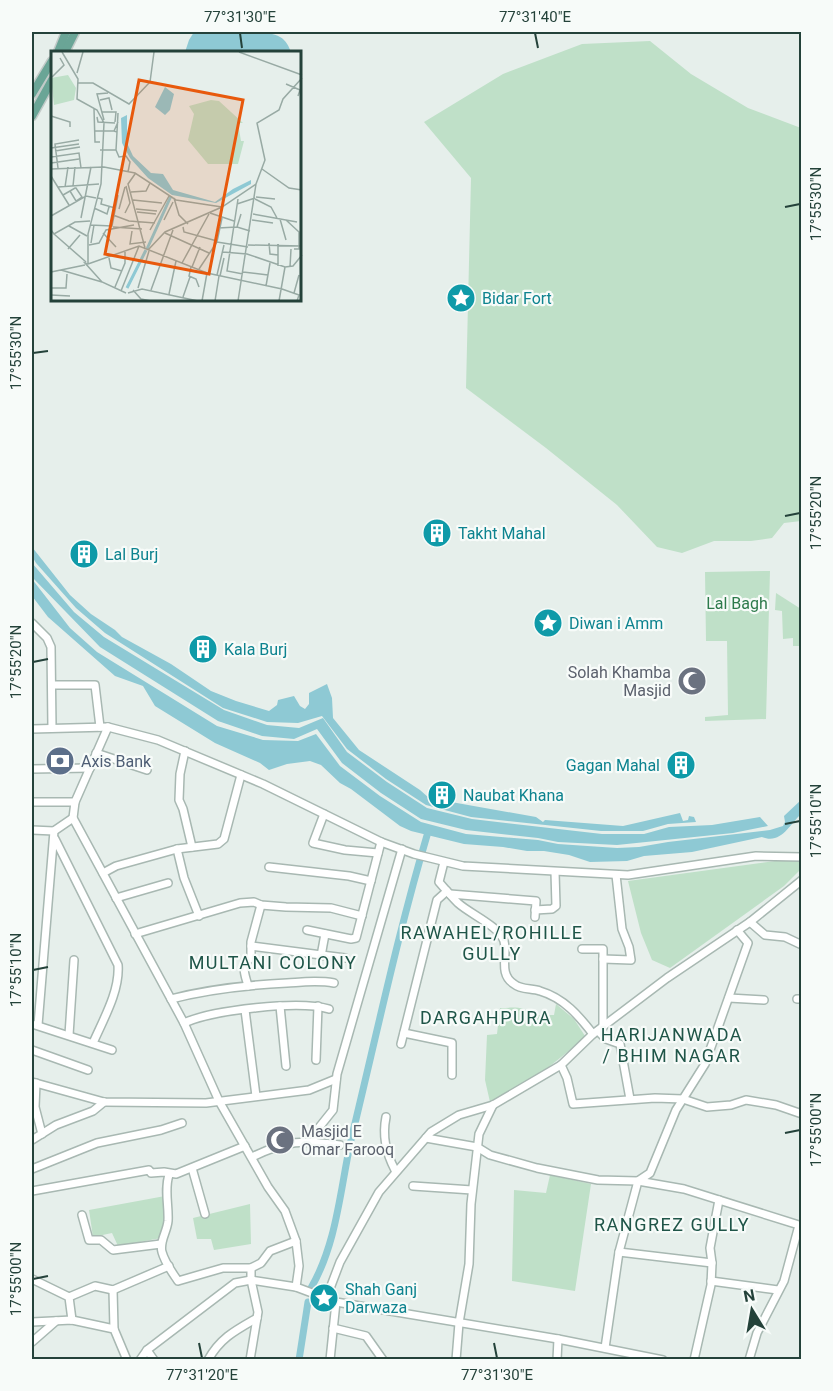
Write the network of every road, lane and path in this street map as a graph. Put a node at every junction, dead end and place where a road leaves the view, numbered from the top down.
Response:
1 (66, 32) edge
2 (75, 32) edge
3 (57, 51) edge
4 (66, 51) edge
5 (51, 63) edge
6 (51, 82) edge
7 (32, 94) edge
8 (32, 116) edge
9 (32, 623) edge
10 (52, 685) junction
11 (104, 727) junction
12 (52, 728) junction
13 (32, 729) edge
14 (184, 751) junction
15 (96, 753) junction
16 (90, 768) junction
17 (32, 769) edge
18 (147, 770) dead end
19 (241, 775) junction
20 (32, 802) edge
21 (75, 802) junction
22 (324, 814) junction
23 (73, 818) junction
24 (32, 830) edge
25 (55, 835) junction
26 (381, 842) junction
27 (192, 847) junction
28 (177, 849) junction
29 (402, 849) junction
30 (378, 853) junction
31 (801, 857) edge
32 (442, 861) junction
33 (269, 867) dead end
34 (555, 872) junction
35 (103, 873) junction
36 (616, 875) junction
37 (801, 880) edge
38 (371, 881) junction
39 (168, 883) dead end
40 (448, 892) junction
41 (116, 898) junction
42 (261, 905) junction
43 (199, 915) junction
44 (362, 916) junction
45 (750, 922) junction
46 (307, 930) dead end
47 (737, 930) junction
48 (135, 934) junction
49 (325, 934) junction
50 (801, 945) edge
51 (251, 946) junction
52 (582, 949) dead end
53 (321, 956) junction
54 (345, 958) dead end
55 (603, 959) junction
56 (74, 960) dead end
57 (334, 983) dead end
58 (248, 986) junction
59 (729, 998) junction
60 (171, 999) junction
61 (764, 1000) dead end
62 (280, 1006) junction
63 (318, 1006) junction
64 (329, 1009) dead end
65 (245, 1010) junction
66 (184, 1023) junction
67 (35, 1024) edge
68 (598, 1031) junction
69 (404, 1032) junction
70 (69, 1035) junction
71 (93, 1043) junction
72 (401, 1044) dead end
73 (32, 1050) edge
74 (112, 1050) dead end
75 (316, 1060) dead end
76 (561, 1065) junction
77 (286, 1066) dead end
78 (88, 1070) dead end
79 (452, 1075) dead end
80 (336, 1079) junction
81 (34, 1082) edge
82 (256, 1096) junction
83 (630, 1099) junction
84 (683, 1099) junction
85 (219, 1101) junction
86 (104, 1102) junction
87 (493, 1105) junction
88 (801, 1114) edge
89 (386, 1117) dead end
90 (182, 1123) dead end
91 (42, 1134) junction
92 (426, 1138) junction
93 (32, 1140) edge
94 (313, 1142) junction
95 (340, 1145) dead end
96 (244, 1146) junction
97 (477, 1147) junction
98 (252, 1157) junction
99 (32, 1168) edge
100 (192, 1168) junction
101 (396, 1170) junction
102 (169, 1175) junction
103 (638, 1181) junction
104 (414, 1186) dead end
105 (472, 1190) junction
106 (32, 1191) edge
107 (719, 1200) junction
108 (205, 1214) dead end
109 (82, 1215) dead end
110 (801, 1227) edge
111 (296, 1241) junction
112 (161, 1244) junction
113 (619, 1252) junction
114 (712, 1263) junction
115 (169, 1266) junction
116 (251, 1268) junction
117 (32, 1279) edge
118 (251, 1280) junction
119 (711, 1281) junction
120 (296, 1287) junction
121 (113, 1290) junction
122 (778, 1290) junction
123 (69, 1297) junction
124 (326, 1299) junction
125 (336, 1302) junction
126 (257, 1318) junction
127 (72, 1320) junction
128 (56, 1321) junction
129 (32, 1322) edge
130 (459, 1323) junction
131 (333, 1328) junction
132 (114, 1329) junction
133 (558, 1339) junction
134 (32, 1342) edge
135 (605, 1348) junction
136 (147, 1350) junction
137 (127, 1359) edge
138 (140, 1359) edge
139 (154, 1359) edge
140 (208, 1359) edge
141 (249, 1359) edge
142 (330, 1359) edge
143 (383, 1359) edge
144 (456, 1359) edge
145 (556, 1359) edge
146 (663, 1359) edge
147 (694, 1359) edge
148 (749, 1359) edge

1 - 3 main road
2 - 4 main road
5 - 7 main road
6 - 8 main road
9 - 10 street
10 - 11 street
10 - 12 street
11 - 12 street
11 - 14 street
11 - 15 street
12 - 13 street
14 - 19 street
14 - 27 street
15 - 16 street
15 - 18 street
16 - 17 street
16 - 21 street
19 - 22 street
19 - 27 street
20 - 21 street
21 - 23 street
22 - 26 street
22 - 30 street
23 - 25 street
23 - 35 street
24 - 25 street
25 - 67 street
25 - 71 street
26 - 29 street
26 - 30 street
27 - 28 street
28 - 35 street
28 - 43 street
29 - 32 street
29 - 80 street
30 - 38 street
31 - 36 street
32 - 34 street
32 - 40 street
33 - 38 street
34 - 36 street
34 - 40 street
35 - 41 street
36 - 55 street
37 - 45 street
38 - 44 street
39 - 41 street
40 - 68 street
40 - 69 street
41 - 48 street
42 - 43 street
42 - 44 street
42 - 51 street
43 - 48 street
44 - 49 street
45 - 47 street
45 - 50 street
46 - 49 street
47 - 59 street
47 - 68 street
48 - 60 street
49 - 53 street
51 - 53 street
51 - 58 street
52 - 55 street
53 - 54 street
55 - 68 street
56 - 70 street
57 - 58 street
58 - 60 street
59 - 61 street
59 - 84 street
60 - 66 street
62 - 63 street
62 - 65 street
62 - 77 street
63 - 64 street
63 - 75 street
65 - 66 street
65 - 82 street
66 - 85 street
67 - 70 street
68 - 76 street
68 - 83 street
69 - 72 street
69 - 79 street
70 - 71 street
71 - 74 street
73 - 78 street
76 - 83 street
76 - 87 street
80 - 82 street
80 - 94 street
81 - 86 street
81 - 91 street
82 - 85 street
83 - 84 street
84 - 88 street
84 - 103 street
85 - 86 street
85 - 96 street
86 - 91 street
87 - 92 street
87 - 97 street
89 - 101 street
90 - 99 street
91 - 93 street
92 - 97 street
92 - 101 street
94 - 95 street
94 - 98 street
96 - 98 street
96 - 100 street
97 - 103 street
97 - 105 street
98 - 111 street
100 - 102 street
100 - 108 street
101 - 124 street
102 - 106 street
102 - 112 street
103 - 107 street
103 - 113 street
104 - 105 street
105 - 130 street
107 - 110 street
107 - 114 street
109 - 112 street
110 - 122 street
111 - 116 street
111 - 120 street
112 - 115 street
113 - 114 street
113 - 135 street
114 - 119 street
115 - 116 street
115 - 121 street
116 - 118 street
117 - 123 street
118 - 120 street
118 - 126 street
118 - 136 street
119 - 122 street
119 - 147 street
120 - 124 street
121 - 123 street
121 - 132 street
122 - 148 street
123 - 127 street
124 - 125 street
125 - 130 street
125 - 131 street
126 - 140 street
126 - 141 street
127 - 128 street
127 - 132 street
128 - 129 street
128 - 134 street
130 - 133 street
130 - 144 street
131 - 142 street
131 - 143 street
132 - 137 street
133 - 135 street
133 - 145 street
135 - 146 street
136 - 138 street
136 - 139 street

